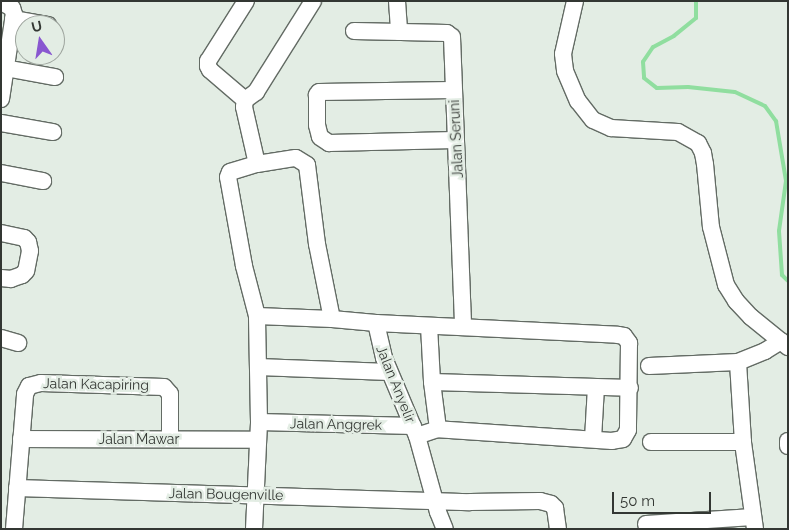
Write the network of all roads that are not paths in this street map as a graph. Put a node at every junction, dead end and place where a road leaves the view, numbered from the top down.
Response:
1 (246, 1) edge
2 (313, 1) edge
3 (397, 1) edge
4 (575, 1) edge
5 (1, 2) edge
6 (13, 19) joint
7 (354, 31) dead end
8 (399, 32) junction
9 (5, 68) junction
10 (55, 78) dead end
11 (453, 90) junction
12 (1, 99) edge
13 (245, 100) junction
14 (1, 123) edge
15 (53, 132) dead end
16 (455, 140) junction
17 (257, 164) junction
18 (1, 173) edge
19 (43, 181) dead end
20 (1, 233) edge
21 (1, 278) edge
22 (257, 316) junction
23 (332, 319) junction
24 (386, 324) junction
25 (429, 326) junction
26 (463, 327) junction
27 (1, 338) edge
28 (18, 342) dead end
29 (784, 344) edge
30 (738, 362) junction
31 (650, 366) dead end
32 (258, 367) junction
33 (389, 372) junction
34 (432, 382) junction
35 (596, 387) junction
36 (630, 388) junction
37 (259, 422) junction
38 (424, 432) junction
39 (170, 438) junction
40 (21, 439) junction
41 (593, 439) junction
42 (257, 440) junction
43 (788, 441) edge
44 (652, 442) dead end
45 (743, 442) junction
46 (788, 446) edge
47 (17, 488) junction
48 (254, 495) junction
49 (434, 500) junction
50 (754, 523) edge
51 (646, 524) dead end
52 (14, 529) edge
53 (254, 529) edge
54 (445, 529) edge
55 (558, 529) edge

1 - 13 street
2 - 13 street
3 - 8 street
4 - 29 street
5 - 6 street
6 - 9 street
7 - 8 street
8 - 11 street, Jalan Seruni
9 - 10 street
9 - 12 street
11 - 16 street, Jalan Seruni
11 - 16 street
13 - 17 street
14 - 15 street
16 - 26 street, Jalan Seruni
17 - 22 street
17 - 23 street
18 - 19 street
20 - 21 street
22 - 23 street
22 - 32 street
23 - 24 street
24 - 25 street
24 - 33 street, Jalan Anyelir
25 - 26 street
25 - 34 street
26 - 36 street
27 - 28 street
29 - 30 street
30 - 31 street
30 - 45 street
32 - 33 street
32 - 37 street
33 - 38 street, Jalan Anyelir
34 - 35 street
34 - 38 street
35 - 36 street
35 - 41 street
36 - 41 street, Jalan Anggrek
37 - 38 street, Jalan Anggrek
37 - 42 street
38 - 41 street, Jalan Anggrek
38 - 49 street, Jalan Anyelir
39 - 40 street, Jalan Mawar
39 - 40 street, Jalan Kacapiring
39 - 42 street, Jalan Mawar
40 - 47 street, Jalan Kacapiring
42 - 48 street
43 - 46 street
44 - 45 street
45 - 50 street
47 - 48 street, Jalan Bougenville
47 - 52 street, Jalan Kacapiring
48 - 49 street, Jalan Bougenville
48 - 53 street
49 - 54 street, Jalan Anyelir
49 - 55 street, Jalan Bougenville
50 - 51 street

